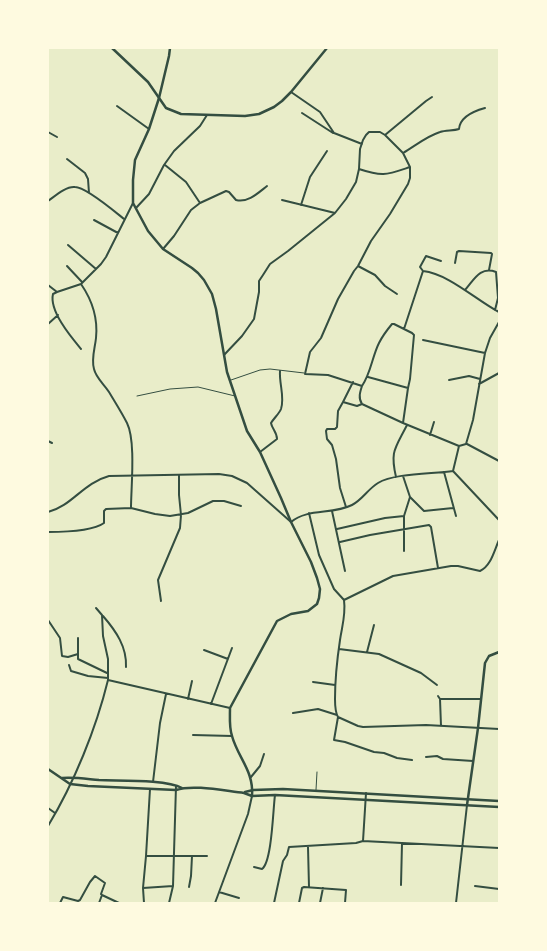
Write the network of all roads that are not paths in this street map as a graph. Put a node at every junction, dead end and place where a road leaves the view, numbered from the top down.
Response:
1 (112, 48) edge
2 (170, 48) edge
3 (327, 48) edge
4 (291, 92) junction
5 (432, 97) dead end
6 (159, 98) junction
7 (117, 106) dead end
8 (485, 108) dead end
9 (302, 113) dead end
10 (207, 115) junction
11 (149, 129) junction
12 (48, 132) edge
13 (334, 133) junction
14 (385, 135) junction
15 (57, 137) dead end
16 (362, 144) junction
17 (327, 151) dead end
18 (403, 153) junction
19 (67, 159) dead end
20 (164, 165) junction
21 (410, 167) junction
22 (359, 169) junction
23 (267, 186) dead end
24 (89, 193) junction
25 (49, 200) edge
26 (282, 200) dead end
27 (133, 203) junction
28 (200, 203) junction
29 (301, 204) junction
30 (136, 208) junction
31 (335, 213) junction
32 (124, 219) junction
33 (94, 220) dead end
34 (118, 233) junction
35 (68, 245) dead end
36 (163, 249) junction
37 (441, 260) dead end
38 (455, 263) dead end
39 (67, 266) dead end
40 (358, 266) junction
41 (96, 269) junction
42 (488, 270) junction
43 (423, 271) junction
44 (81, 283) junction
45 (48, 285) edge
46 (465, 290) junction
47 (57, 292) junction
48 (397, 294) dead end
49 (495, 310) junction
50 (499, 312) edge
51 (58, 315) junction
52 (499, 322) edge
53 (48, 324) edge
54 (404, 328) junction
55 (423, 340) dead end
56 (81, 350) dead end
57 (484, 353) junction
58 (224, 356) junction
59 (280, 371) junction
60 (499, 372) edge
61 (305, 374) junction
62 (368, 377) junction
63 (480, 379) junction
64 (449, 380) dead end
65 (230, 381) junction
66 (353, 382) junction
67 (479, 384) junction
68 (362, 386) junction
69 (408, 388) junction
70 (137, 396) dead end
71 (236, 397) junction
72 (343, 402) junction
73 (362, 404) junction
74 (434, 422) dead end
75 (402, 424) junction
76 (407, 425) junction
77 (430, 435) junction
78 (48, 441) edge
79 (52, 443) dead end
80 (466, 444) junction
81 (459, 446) junction
82 (260, 452) junction
83 (499, 462) edge
84 (453, 471) junction
85 (444, 472) junction
86 (180, 475) junction
87 (133, 476) junction
88 (403, 476) junction
89 (396, 477) junction
90 (410, 496) junction
91 (241, 506) dead end
92 (346, 507) junction
93 (131, 508) junction
94 (453, 508) junction
95 (332, 511) junction
96 (48, 512) edge
97 (309, 513) junction
98 (181, 515) junction
99 (404, 516) junction
100 (456, 516) dead end
101 (499, 520) edge
102 (291, 522) junction
103 (337, 528) junction
104 (403, 529) junction
105 (48, 532) edge
106 (499, 540) edge
107 (340, 542) junction
108 (404, 551) dead end
109 (438, 568) junction
110 (345, 570) dead end
111 (344, 600) junction
112 (161, 601) dead end
113 (96, 608) dead end
114 (102, 615) junction
115 (48, 620) edge
116 (374, 625) dead end
117 (78, 638) dead end
118 (232, 648) dead end
119 (339, 649) junction
120 (204, 650) dead end
121 (367, 652) junction
122 (499, 652) edge
123 (78, 654) junction
124 (228, 659) junction
125 (69, 666) dead end
126 (126, 667) dead end
127 (107, 673) junction
128 (108, 679) junction
129 (192, 681) dead end
130 (313, 682) dead end
131 (335, 685) junction
132 (437, 685) dead end
133 (166, 694) junction
134 (438, 696) dead end
135 (188, 699) junction
136 (440, 699) junction
137 (481, 699) junction
138 (211, 704) junction
139 (230, 708) junction
140 (293, 713) dead end
141 (337, 716) junction
142 (441, 726) junction
143 (478, 728) junction
144 (499, 729) edge
145 (193, 734) dead end
146 (232, 736) junction
147 (264, 754) dead end
148 (426, 757) dead end
149 (412, 760) dead end
150 (474, 761) junction
151 (48, 769) edge
152 (317, 772) dead end
153 (73, 777) junction
154 (251, 777) junction
155 (62, 778) junction
156 (153, 782) junction
157 (70, 784) junction
158 (176, 785) junction
159 (182, 788) junction
160 (150, 789) junction
161 (176, 790) junction
162 (252, 790) junction
163 (316, 790) junction
164 (244, 793) junction
165 (366, 793) junction
166 (275, 795) junction
167 (252, 796) junction
168 (467, 799) junction
169 (366, 800) junction
170 (499, 800) edge
171 (467, 805) junction
172 (499, 807) edge
173 (48, 808) edge
174 (56, 813) junction
175 (48, 826) edge
176 (363, 841) junction
177 (402, 843) junction
178 (308, 847) junction
179 (463, 847) junction
180 (499, 848) edge
181 (174, 855) junction
182 (146, 856) junction
183 (192, 856) junction
184 (207, 856) dead end
185 (254, 867) dead end
186 (401, 885) dead end
187 (173, 886) junction
188 (189, 886) dead end
189 (475, 886) dead end
190 (309, 887) junction
191 (143, 888) junction
192 (323, 888) junction
193 (499, 889) edge
194 (219, 892) junction
195 (102, 896) junction
196 (239, 898) dead end
197 (60, 903) edge
198 (99, 903) edge
199 (119, 903) edge
200 (144, 903) edge
201 (169, 903) edge
202 (216, 903) edge
203 (274, 903) edge
204 (299, 903) edge
205 (320, 903) edge
206 (345, 903) edge
207 (456, 903) edge

1 - 6 main road
2 - 6 main road
3 - 4 main road
4 - 10 main road
4 - 13 street
5 - 14 street
6 - 10 main road
6 - 11 main road
7 - 11 street
8 - 18 street
9 - 13 street
10 - 20 street
11 - 27 main road
12 - 15 street
13 - 16 street
14 - 16 street
14 - 18 street
16 - 22 street
17 - 29 street
18 - 21 street
19 - 24 street
20 - 28 street
20 - 30 street
21 - 22 street
21 - 40 street
22 - 31 street
23 - 28 street
24 - 25 street
24 - 32 street
26 - 29 street
27 - 30 main road
27 - 32 street
28 - 36 street
29 - 31 street
30 - 36 main road
31 - 58 street
32 - 34 street
33 - 34 street
34 - 41 street
35 - 41 street
36 - 58 main road
37 - 43 street
38 - 42 street
39 - 44 street
40 - 48 street
40 - 61 street
41 - 44 street
42 - 46 street
42 - 49 street
43 - 46 street
43 - 54 street
44 - 47 street
44 - 87 street
45 - 47 street
46 - 49 street
47 - 51 street
49 - 50 street
51 - 53 street
51 - 56 street
52 - 57 street
54 - 62 street
54 - 69 street
55 - 57 street
57 - 63 street
58 - 65 main road
59 - 61 lane
59 - 65 lane
59 - 82 street
60 - 67 street
61 - 66 street
62 - 68 street
62 - 69 street
63 - 64 street
63 - 67 street
65 - 71 main road
66 - 68 street
66 - 72 street
67 - 80 street
68 - 73 street
69 - 75 street
70 - 71 lane
71 - 82 main road
72 - 73 street
72 - 92 street
73 - 75 street
74 - 77 street
75 - 76 street
76 - 77 street
76 - 89 street
77 - 81 street
78 - 79 street
80 - 81 street
80 - 83 street
81 - 84 street
82 - 102 main road
84 - 85 street
84 - 101 street
85 - 88 street
85 - 94 street
86 - 87 street
86 - 98 street
86 - 102 street
87 - 93 street
87 - 96 street
88 - 89 street
88 - 90 street
89 - 92 street
90 - 94 street
90 - 99 street
91 - 98 street
92 - 95 street
93 - 98 street
93 - 105 street
94 - 100 street
95 - 97 street
95 - 103 street
97 - 102 street
97 - 111 street
98 - 112 street
99 - 103 street
99 - 104 street
102 - 139 main road
103 - 107 street
104 - 107 street
104 - 108 street
104 - 109 street
106 - 109 street
107 - 110 street
109 - 111 street
111 - 119 street
113 - 114 street
114 - 126 street
114 - 127 street
115 - 123 street
116 - 121 street
117 - 123 street
118 - 124 street
119 - 121 street
119 - 131 street
120 - 124 street
121 - 132 street
122 - 137 main road
123 - 127 street
124 - 138 street
125 - 128 street
127 - 128 street
128 - 133 street
128 - 153 street
129 - 135 street
130 - 131 street
131 - 141 street
133 - 135 street
133 - 156 street
134 - 136 street
135 - 138 street
136 - 137 street
136 - 142 street
137 - 143 main road
138 - 139 street
139 - 146 main road
140 - 141 street
141 - 142 street
141 - 149 street
142 - 143 street
143 - 144 street
143 - 150 main road
145 - 146 street
146 - 154 main road
147 - 154 street
148 - 150 street
150 - 168 main road
151 - 155 main road
152 - 163 lane
153 - 155 main road
153 - 156 main road
153 - 157 street
154 - 162 main road
155 - 157 main road
156 - 158 main road
157 - 160 main road
157 - 174 street
158 - 159 main road
158 - 161 street
159 - 161 main road
159 - 164 main road
160 - 161 main road
160 - 182 street
161 - 181 street
162 - 163 main road
162 - 164 main road
162 - 167 main road
163 - 165 main road
164 - 167 main road
165 - 168 main road
165 - 169 street
166 - 167 main road
166 - 169 main road
166 - 185 street
167 - 194 street
168 - 170 main road
168 - 171 main road
169 - 171 main road
169 - 176 street
171 - 172 main road
171 - 179 street
173 - 174 street
174 - 175 street
176 - 177 street
176 - 178 street
177 - 179 street
177 - 186 street
178 - 190 street
178 - 203 street
179 - 180 street
179 - 207 street
181 - 182 street
181 - 183 street
181 - 187 street
182 - 191 street
183 - 184 street
183 - 188 street
187 - 191 street
187 - 201 street
189 - 193 street
190 - 192 street
190 - 204 street
191 - 200 street
192 - 205 street
192 - 206 street
194 - 196 street
194 - 202 street
195 - 197 street
195 - 198 street
195 - 199 street

